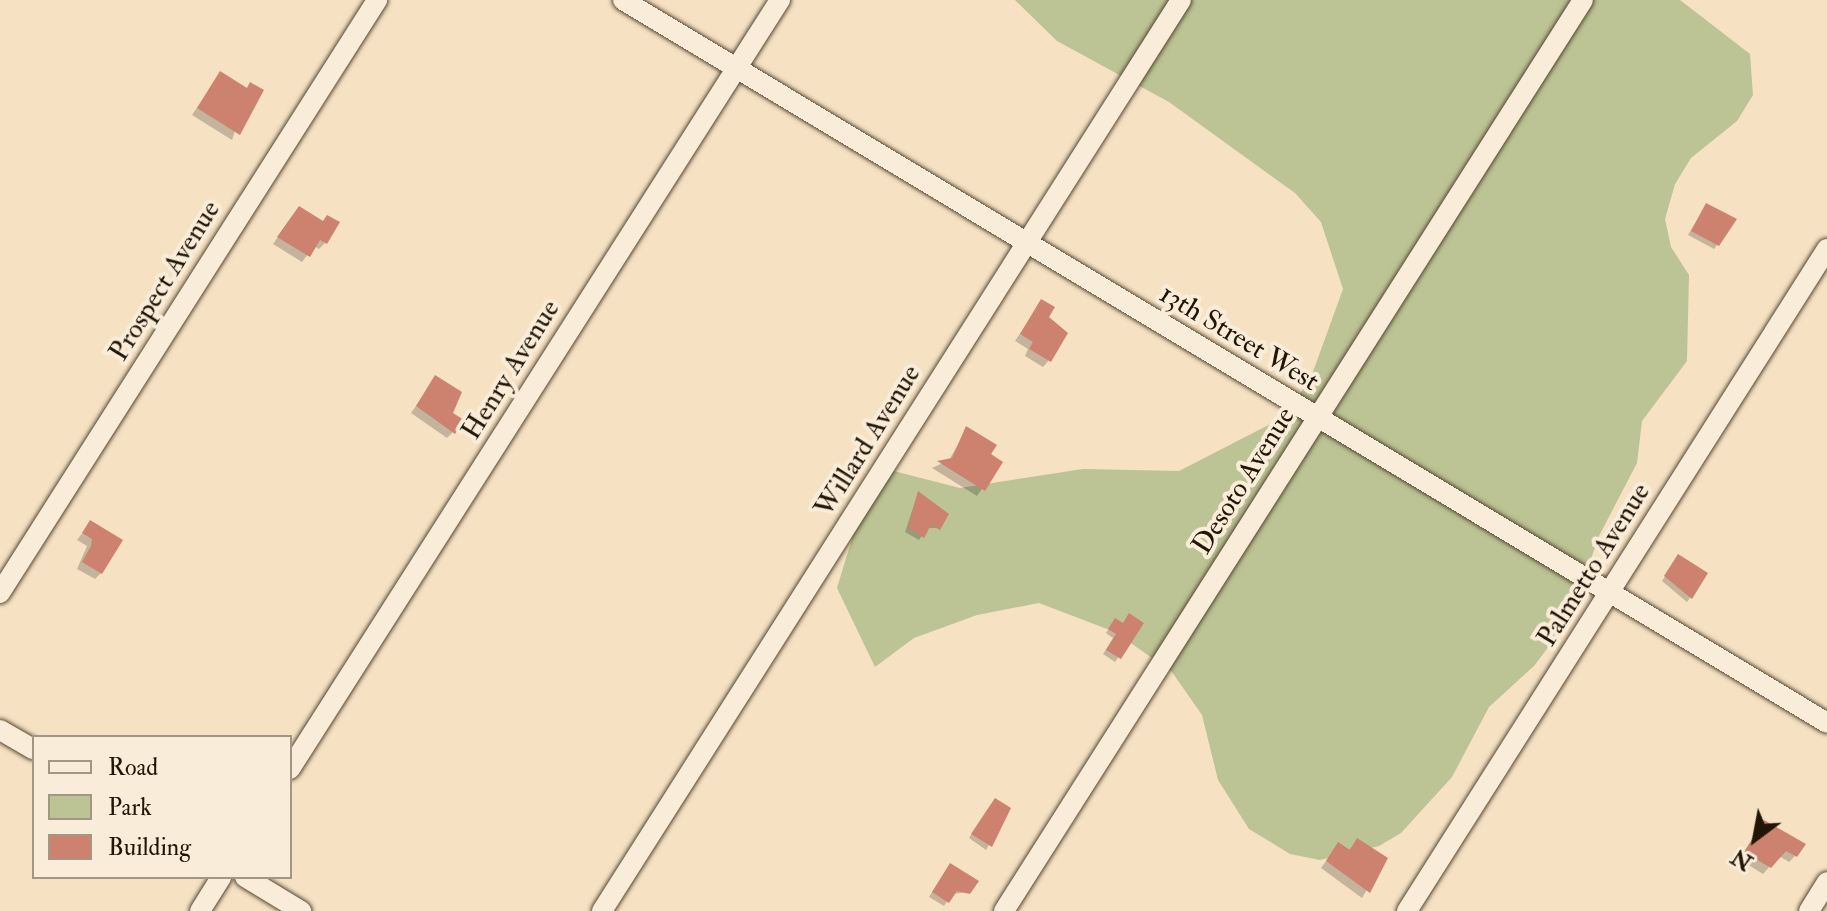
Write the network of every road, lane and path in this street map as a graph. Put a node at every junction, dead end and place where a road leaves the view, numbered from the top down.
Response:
1 (377, 0) edge
2 (623, 0) edge
3 (780, 0) edge
4 (1181, 0) edge
5 (1583, 0) edge
6 (736, 68) junction
7 (1027, 244) junction
8 (1827, 249) edge
9 (1317, 418) junction
10 (0, 593) edge
11 (1610, 593) junction
12 (1827, 723) edge
13 (0, 730) edge
14 (32, 749) edge
15 (292, 766) edge
16 (220, 879) edge
17 (248, 879) edge
18 (1827, 882) edge
19 (200, 911) edge
20 (301, 911) edge
21 (602, 911) edge
22 (1004, 911) edge
23 (1407, 911) edge
24 (1809, 911) edge

1 - 10 street, Prospect Avenue
2 - 6 street, 13th Street West
3 - 6 street, Henry Avenue
4 - 7 street, Willard Avenue
5 - 9 street, Desoto Avenue
6 - 7 street, 13th Street West
6 - 15 street, Henry Avenue
7 - 9 street, 13th Street West
7 - 21 street, Willard Avenue
8 - 11 street, Palmetto Avenue
9 - 11 street, 13th Street West
9 - 22 street, Desoto Avenue
11 - 12 street, 13th Street West
11 - 23 street, Palmetto Avenue
13 - 14 street
16 - 19 street
17 - 20 street
18 - 24 street

